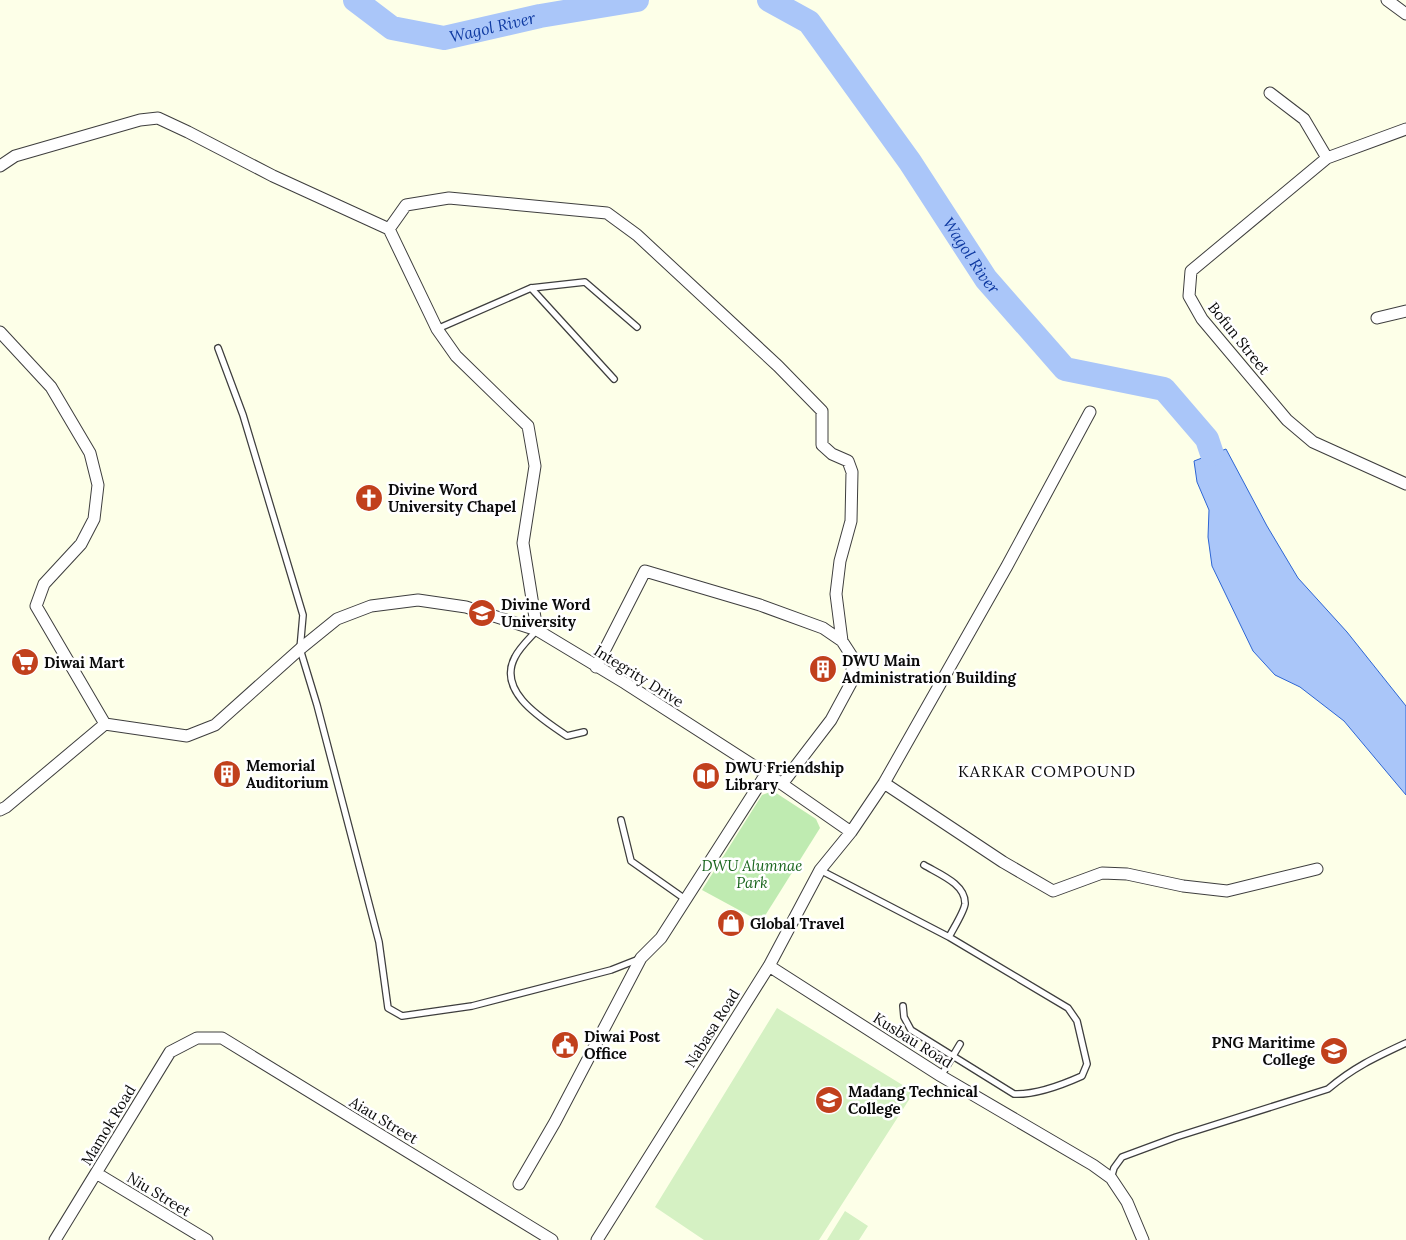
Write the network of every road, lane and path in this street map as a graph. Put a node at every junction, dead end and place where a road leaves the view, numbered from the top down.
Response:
1 (1387, 0) edge
2 (1406, 14) edge
3 (1270, 93) dead end
4 (1406, 129) edge
5 (1327, 158) junction
6 (0, 166) edge
7 (389, 229) junction
8 (531, 288) junction
9 (1406, 311) edge
10 (1377, 318) dead end
11 (637, 327) dead end
12 (437, 329) junction
13 (0, 332) edge
14 (218, 348) dead end
15 (614, 378) dead end
16 (1090, 412) dead end
17 (1406, 484) edge
18 (537, 630) junction
19 (842, 641) junction
20 (300, 649) junction
21 (596, 667) junction
22 (105, 724) junction
23 (584, 732) dead end
24 (766, 774) junction
25 (884, 783) junction
26 (782, 784) junction
27 (0, 810) edge
28 (621, 820) dead end
29 (851, 832) junction
30 (924, 865) dead end
31 (1317, 869) dead end
32 (820, 870) junction
33 (685, 899) junction
34 (949, 937) junction
35 (640, 958) junction
36 (769, 966) junction
37 (902, 1006) dead end
38 (197, 1038) joint
39 (1406, 1043) edge
40 (960, 1044) dead end
41 (953, 1056) junction
42 (942, 1076) junction
43 (96, 1173) junction
44 (1111, 1178) junction
45 (519, 1184) dead end
46 (54, 1240) edge
47 (207, 1240) edge
48 (552, 1240) edge
49 (597, 1240) edge
50 (1143, 1240) edge

1 - 2 street
3 - 5 street
4 - 5 street, Bofun Street
5 - 17 street, Bofun Street
6 - 7 street
7 - 12 street
7 - 19 street
8 - 11 lane
8 - 12 lane
8 - 15 lane
9 - 10 street
12 - 18 street
13 - 22 street
14 - 20 lane
16 - 25 street, Nabasa Road
18 - 20 street, Integrity Drive
18 - 21 street, Integrity Drive
18 - 23 lane
19 - 21 street
19 - 26 street
20 - 22 street, Integrity Drive
20 - 35 lane
21 - 24 street, Integrity Drive
22 - 27 street
24 - 26 street, Integrity Drive
24 - 33 street
25 - 29 street, Nabasa Road
25 - 31 street
26 - 29 street, Integrity Drive
28 - 33 lane
29 - 32 street, Nabasa Road
30 - 34 lane
32 - 34 lane
32 - 36 street, Nabasa Road
33 - 35 street
34 - 41 lane
35 - 45 street
36 - 42 street, Kusbau Road
36 - 49 street, Nabasa Road
37 - 41 lane
38 - 43 street, Mamok Road
38 - 48 street, Aiau Street
39 - 44 lane
40 - 41 lane
41 - 42 lane
42 - 44 street, Kusbau Road
43 - 46 street, Mamok Road
43 - 47 street, Niu Street
44 - 50 street, Kusbau Road

